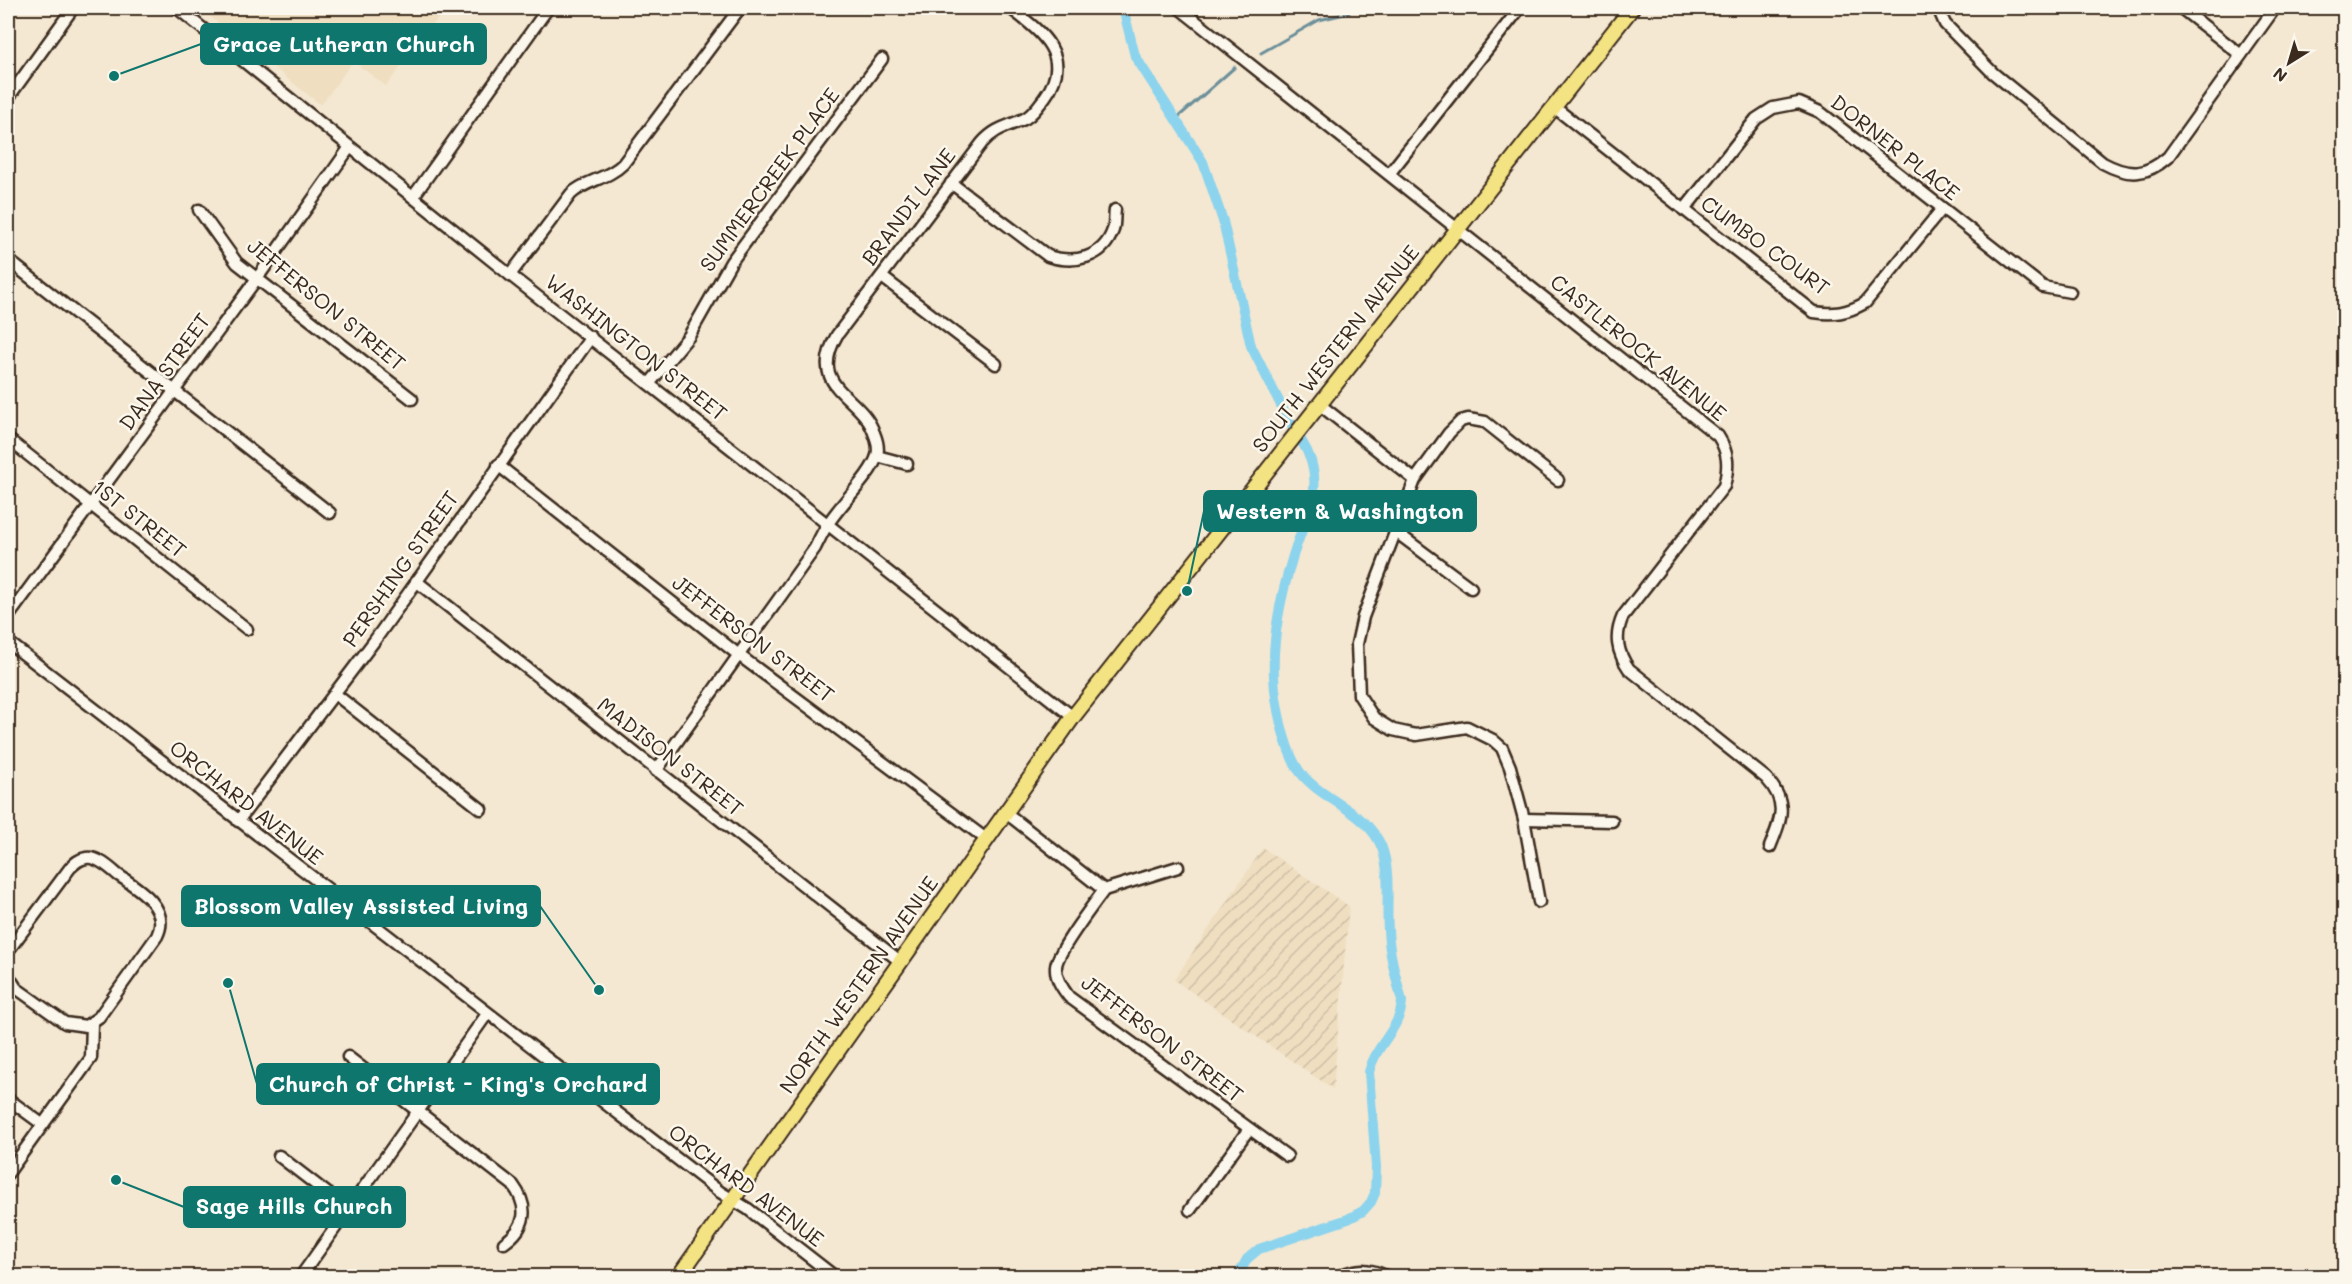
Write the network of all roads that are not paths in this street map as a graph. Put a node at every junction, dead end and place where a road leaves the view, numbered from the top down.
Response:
1 (73, 8) edge
2 (177, 8) edge
3 (548, 8) edge
4 (740, 8) edge
5 (1010, 8) edge
6 (1179, 8) edge
7 (1520, 8) edge
8 (1632, 8) edge
9 (1938, 8) edge
10 (2181, 8) edge
11 (2275, 8) edge
12 (2241, 54) junction
13 (882, 59) dead end
14 (8, 98) edge
15 (1554, 107) junction
16 (350, 147) junction
17 (1389, 174) junction
18 (951, 183) junction
19 (413, 197) junction
20 (1942, 208) junction
21 (200, 210) dead end
22 (1115, 210) dead end
23 (1684, 210) junction
24 (1457, 228) junction
25 (8, 260) edge
26 (510, 275) junction
27 (258, 277) junction
28 (882, 277) junction
29 (2070, 292) dead end
30 (591, 337) junction
31 (996, 364) dead end
32 (649, 384) junction
33 (175, 391) junction
34 (412, 399) dead end
35 (1319, 404) junction
36 (8, 439) edge
37 (877, 456) junction
38 (907, 464) dead end
39 (498, 465) junction
40 (1415, 480) junction
41 (1557, 480) dead end
42 (91, 505) junction
43 (330, 513) dead end
44 (828, 523) junction
45 (1396, 532) junction
46 (416, 581) junction
47 (1471, 588) dead end
48 (8, 617) edge
49 (247, 629) dead end
50 (8, 642) edge
51 (740, 656) junction
52 (335, 694) junction
53 (1072, 717) junction
54 (656, 771) junction
55 (481, 809) dead end
56 (1005, 812) junction
57 (1524, 819) junction
58 (238, 821) junction
59 (1612, 821) dead end
60 (986, 839) junction
61 (1770, 847) dead end
62 (1178, 867) dead end
63 (1104, 890) junction
64 (1539, 902) dead end
65 (8, 951) edge
66 (901, 962) junction
67 (8, 975) edge
68 (487, 1014) junction
69 (92, 1023) junction
70 (348, 1058) dead end
71 (8, 1099) edge
72 (418, 1112) junction
73 (42, 1124) junction
74 (1249, 1129) junction
75 (279, 1156) dead end
76 (1287, 1156) dead end
77 (8, 1173) edge
78 (734, 1200) junction
79 (349, 1210) junction
80 (1190, 1210) dead end
81 (504, 1243) dead end
82 (301, 1276) edge
83 (679, 1276) edge
84 (834, 1276) edge
85 (1339, 1276) edge
86 (1386, 1276) edge

1 - 14 street
2 - 16 street, WASHINGTON STREET
3 - 19 street
4 - 26 street
5 - 18 street, BRANDI LANE
6 - 17 street, CASTLEROCK AVENUE
7 - 17 street
8 - 15 main road, SOUTH WESTERN AVENUE
9 - 12 street
10 - 12 street
11 - 12 street
13 - 32 street, SUMMERCREEK PLACE
15 - 23 street, CUMBO COURT
15 - 24 main road, SOUTH WESTERN AVENUE
16 - 19 street, WASHINGTON STREET
16 - 27 street, DANA STREET
17 - 24 street, CASTLEROCK AVENUE
18 - 22 street
18 - 28 street, BRANDI LANE
19 - 26 street, WASHINGTON STREET
20 - 23 street, DORNER PLACE
20 - 23 street, CUMBO COURT
20 - 29 street, DORNER PLACE
21 - 27 street, JEFFERSON STREET
24 - 35 main road, SOUTH WESTERN AVENUE
24 - 61 street, CASTLEROCK AVENUE
25 - 33 street
26 - 30 street, WASHINGTON STREET
27 - 33 street, DANA STREET
27 - 34 street, JEFFERSON STREET
28 - 31 street
28 - 37 street, BRANDI LANE
30 - 32 street, WASHINGTON STREET
30 - 39 street, PERSHING STREET
32 - 44 street, WASHINGTON STREET
33 - 42 street, DANA STREET
33 - 43 street
35 - 40 street
35 - 53 main road, SOUTH WESTERN AVENUE
36 - 42 street, 1ST STREET
37 - 38 street
37 - 44 street
39 - 46 street, PERSHING STREET
39 - 51 street, JEFFERSON STREET
40 - 41 street
40 - 45 street
42 - 48 street, DANA STREET
42 - 49 street, 1ST STREET
44 - 51 street
44 - 53 street, WASHINGTON STREET
45 - 47 street
45 - 57 street
46 - 52 street, PERSHING STREET
46 - 54 street, MADISON STREET
50 - 58 street, ORCHARD AVENUE
51 - 54 street
51 - 60 street, JEFFERSON STREET
52 - 55 street
52 - 58 street, PERSHING STREET
53 - 56 main road, NORTH WESTERN AVENUE
54 - 66 street, MADISON STREET
56 - 60 main road, NORTH WESTERN AVENUE
56 - 63 street
57 - 59 street
57 - 64 street
58 - 68 street, ORCHARD AVENUE
60 - 66 main road, NORTH WESTERN AVENUE
62 - 63 street
63 - 74 street, JEFFERSON STREET
65 - 69 street
66 - 78 main road, NORTH WESTERN AVENUE
67 - 69 street
68 - 72 street
68 - 78 street, ORCHARD AVENUE
69 - 73 street
70 - 72 street
71 - 73 street
72 - 79 street
72 - 81 street
73 - 77 street
74 - 76 street, JEFFERSON STREET
74 - 80 street
75 - 79 street
78 - 83 main road, NORTH WESTERN AVENUE
78 - 84 street, ORCHARD AVENUE
79 - 82 street
85 - 86 street

